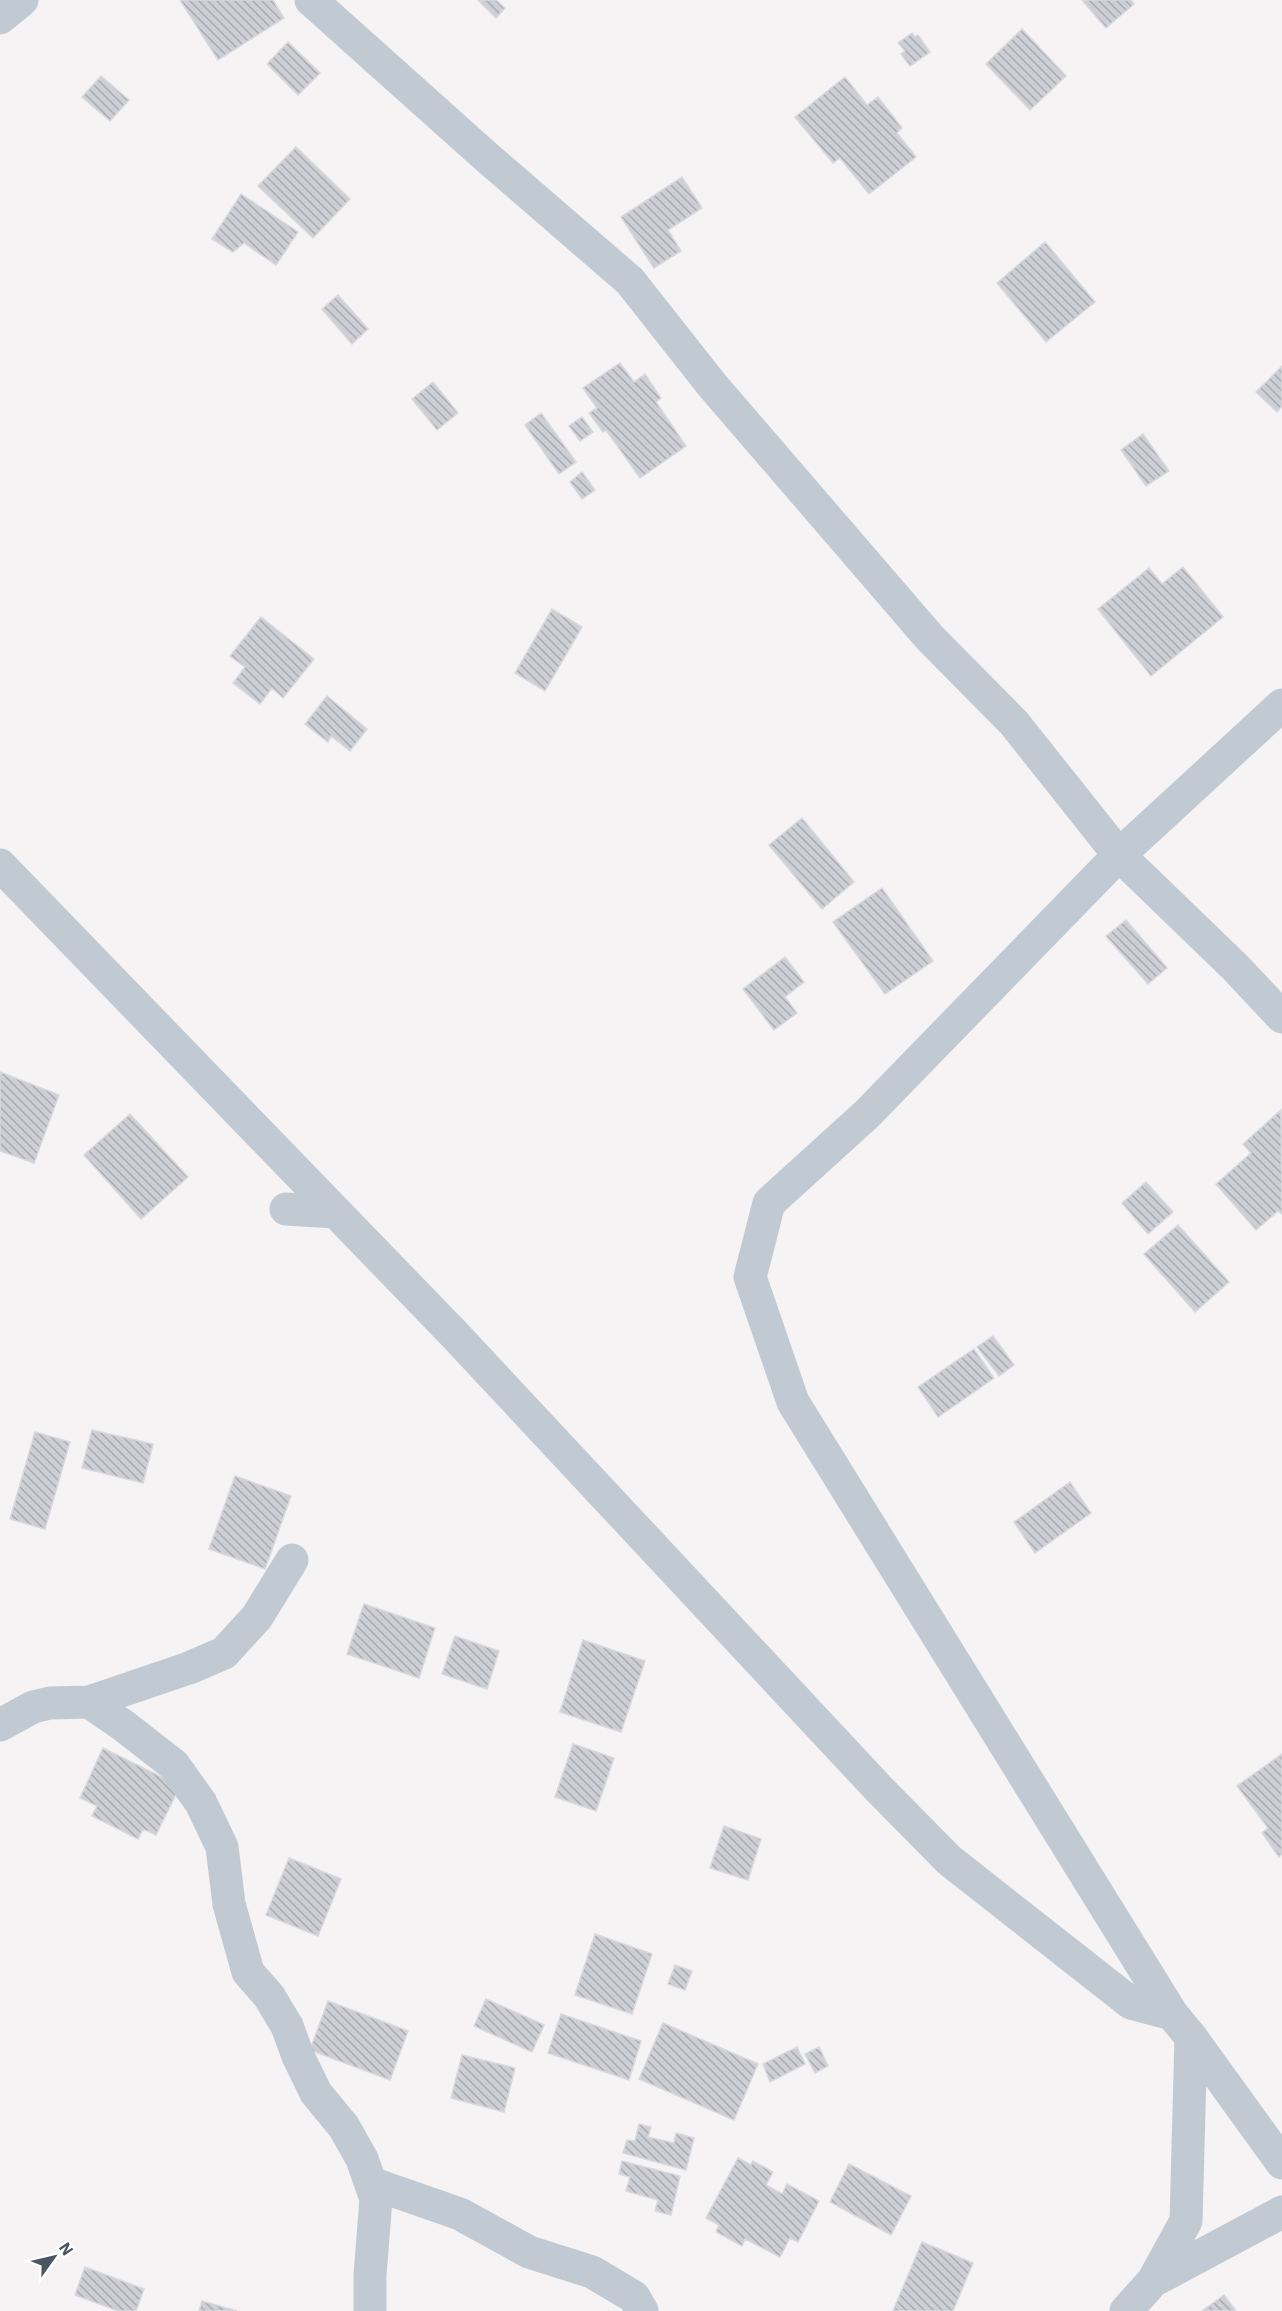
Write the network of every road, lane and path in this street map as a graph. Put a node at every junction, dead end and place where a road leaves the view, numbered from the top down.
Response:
1 (22, 0) edge
2 (311, 0) edge
3 (0, 18) edge
4 (1282, 705) edge
5 (1119, 855) junction
6 (0, 865) edge
7 (1282, 1017) edge
8 (286, 1209) dead end
9 (336, 1212) junction
10 (292, 1560) dead end
11 (89, 1702) junction
12 (0, 1725) edge
13 (1182, 2026) junction
14 (1243, 2109) junction
15 (1282, 2119) edge
16 (1282, 2163) edge
17 (371, 2183) junction
18 (1282, 2212) edge
19 (1153, 2281) junction
20 (370, 2311) edge
21 (642, 2311) edge
22 (1126, 2311) edge

1 - 3 street
2 - 5 street
4 - 5 street
5 - 7 street
5 - 13 street
6 - 9 street
8 - 9 street
9 - 13 street
10 - 11 street
11 - 12 street
11 - 17 street
13 - 14 street
13 - 19 street
14 - 15 street
14 - 16 street
17 - 20 street
17 - 21 street
18 - 19 street
19 - 22 street

